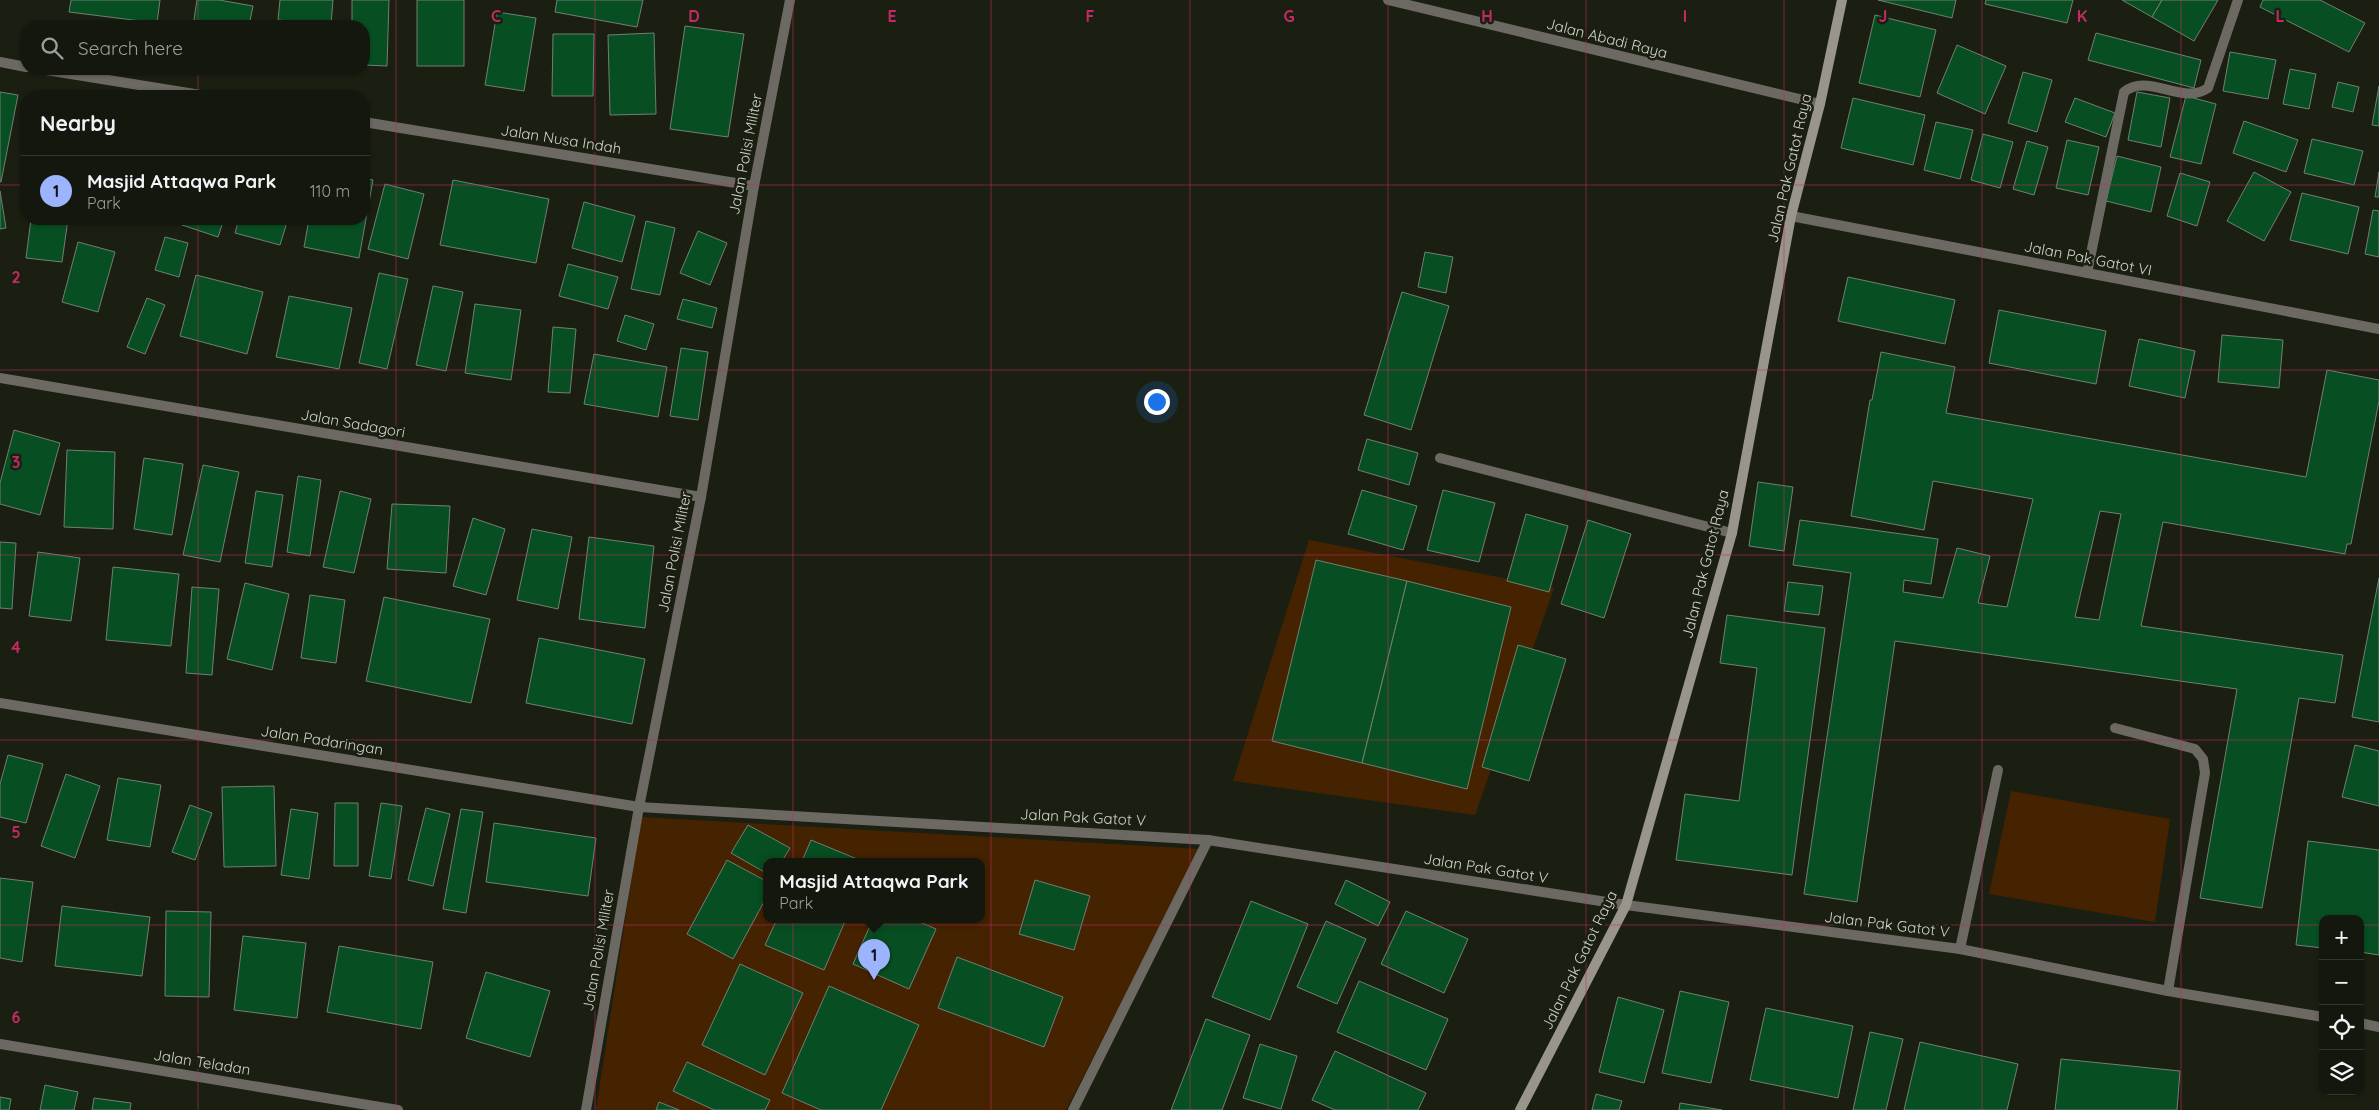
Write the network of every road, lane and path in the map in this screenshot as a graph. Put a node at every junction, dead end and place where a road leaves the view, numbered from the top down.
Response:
1 (790, 0) edge
2 (1388, 0) edge
3 (1842, 0) edge
4 (2238, 0) edge
5 (0, 62) edge
6 (20, 66) edge
7 (77, 75) edge
8 (170, 90) edge
9 (1820, 104) junction
10 (370, 123) edge
11 (754, 186) junction
12 (1791, 216) junction
13 (2087, 272) junction
14 (2379, 329) edge
15 (0, 378) edge
16 (1440, 458) dead end
17 (701, 498) junction
18 (1732, 533) junction
19 (0, 702) edge
20 (2115, 728) dead end
21 (1998, 770) dead end
22 (639, 807) junction
23 (1208, 840) junction
24 (1626, 905) junction
25 (1960, 949) junction
26 (2168, 991) junction
27 (2319, 1016) edge
28 (2364, 1024) edge
29 (2379, 1026) edge
30 (0, 1044) edge
31 (398, 1110) edge
32 (586, 1110) edge
33 (1073, 1110) edge
34 (1520, 1110) edge

1 - 11 street, Jalan Polisi Militer
2 - 9 street, Jalan Abadi Raya
3 - 9 street, Jalan Pak Gatot Raya
4 - 13 street
5 - 6 street
7 - 8 street
9 - 12 street, Jalan Pak Gatot Raya
10 - 11 street, Jalan Nusa Indah
11 - 17 street, Jalan Polisi Militer
12 - 13 street, Jalan Pak Gatot VI
12 - 18 street, Jalan Pak Gatot Raya
13 - 14 street, Jalan Pak Gatot VI
15 - 17 street, Jalan Sadagori
16 - 18 street
17 - 22 street, Jalan Polisi Militer
18 - 24 street, Jalan Pak Gatot Raya
19 - 22 street, Jalan Padaringan
20 - 26 street
21 - 25 street
22 - 23 street, Jalan Pak Gatot V
22 - 32 street, Jalan Polisi Militer
23 - 24 street, Jalan Pak Gatot V
23 - 33 street
24 - 25 street, Jalan Pak Gatot V
24 - 34 street, Jalan Pak Gatot Raya
25 - 26 street, Jalan Pak Gatot V
26 - 27 street, Jalan Pak Gatot V
28 - 29 street
30 - 31 street, Jalan Teladan

